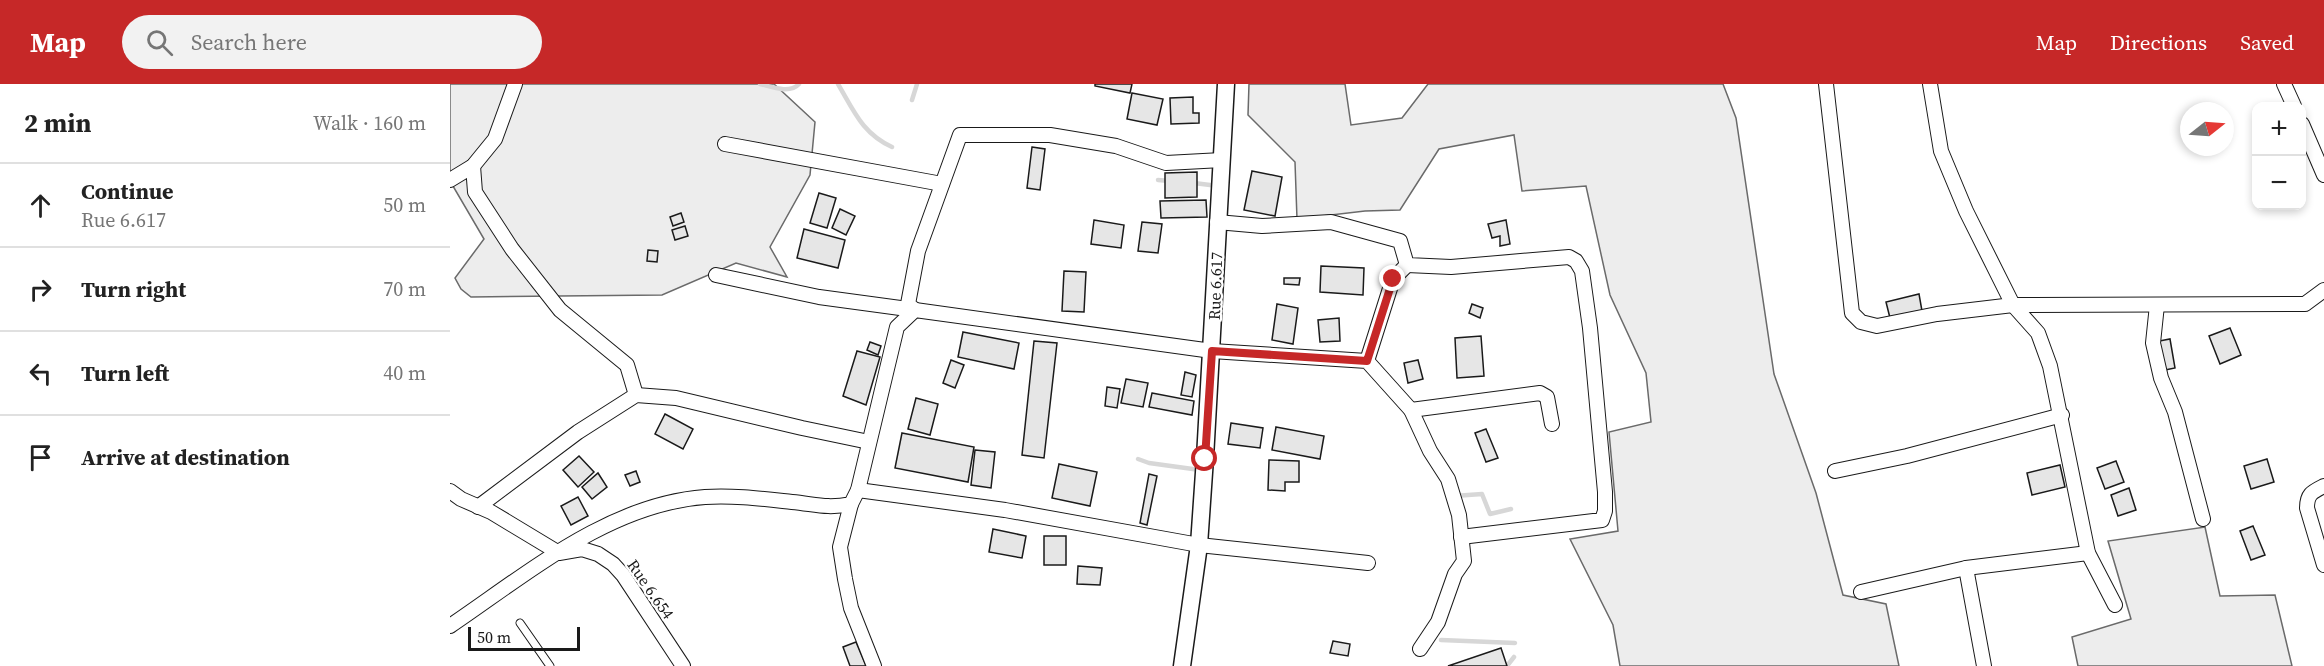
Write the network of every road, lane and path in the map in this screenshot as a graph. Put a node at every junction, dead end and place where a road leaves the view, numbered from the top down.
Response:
1 (515, 84) edge
2 (1226, 84) edge
3 (1826, 84) edge
4 (1930, 84) edge
5 (2284, 84) edge
6 (2292, 102) edge
7 (2306, 135) edge
8 (725, 144) dead end
9 (1222, 160) junction
10 (473, 166) junction
11 (2324, 175) edge
12 (450, 180) edge
13 (942, 184) junction
14 (1217, 222) junction
15 (1407, 265) junction
16 (716, 275) dead end
17 (2324, 290) edge
18 (2013, 305) junction
19 (2157, 305) junction
20 (915, 310) junction
21 (1212, 351) junction
22 (1367, 361) junction
23 (636, 395) junction
24 (1411, 410) junction
25 (2062, 415) junction
26 (1552, 424) dead end
27 (869, 442) junction
28 (1835, 471) dead end
29 (2324, 486) edge
30 (858, 490) junction
31 (450, 492) edge
32 (851, 504) junction
33 (478, 507) junction
34 (2203, 519) dead end
35 (1461, 537) junction
36 (1199, 545) junction
37 (559, 553) junction
38 (2088, 553) junction
39 (1368, 563) dead end
40 (2324, 565) edge
41 (1966, 568) junction
42 (1861, 592) dead end
43 (2115, 605) dead end
44 (520, 623) dead end
45 (450, 626) edge
46 (1420, 649) dead end
47 (550, 666) edge
48 (683, 666) edge
49 (874, 666) edge
50 (1182, 666) edge
51 (1984, 666) edge

1 - 10 street
2 - 9 street, Rue 6.617
3 - 18 street
4 - 18 street
5 - 6 street
7 - 11 street
8 - 13 street
9 - 13 street
9 - 14 street, Rue 6.617
10 - 12 street
10 - 23 street
13 - 20 street
14 - 15 street
14 - 21 street, Rue 6.617
15 - 22 street
15 - 35 street
16 - 20 street
17 - 19 street
18 - 19 street
18 - 25 street
19 - 34 street
20 - 21 street
20 - 27 street
21 - 22 street
21 - 36 street, Rue 6.617
22 - 24 street
23 - 27 street
23 - 33 street
24 - 26 street
24 - 35 street
25 - 28 street
25 - 38 street
27 - 30 street
29 - 40 street
30 - 32 street
30 - 36 street
31 - 33 street
32 - 37 street
32 - 49 street
33 - 37 street
35 - 46 street
36 - 39 street
36 - 50 street, Rue 6.617
37 - 45 street
37 - 48 street, Rue 6.654
38 - 41 street
38 - 43 street
41 - 42 street
41 - 51 street
44 - 47 lane

